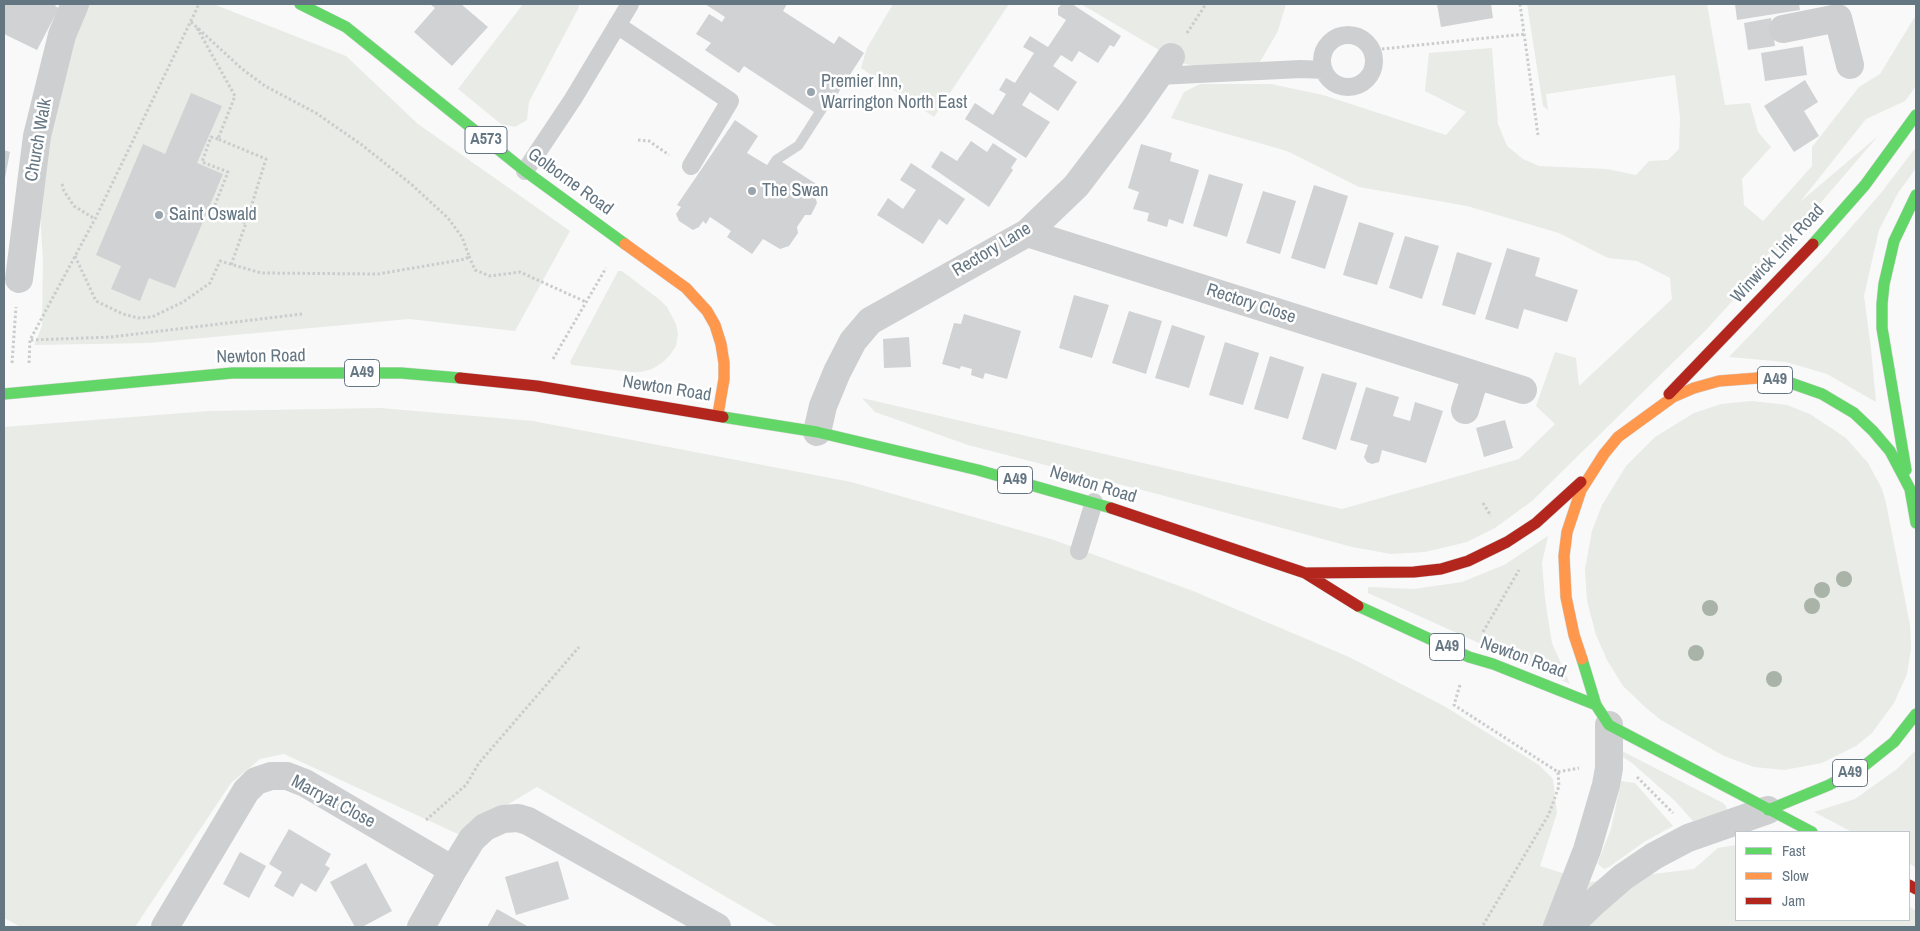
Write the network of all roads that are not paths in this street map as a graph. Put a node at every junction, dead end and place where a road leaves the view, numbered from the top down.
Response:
1 (75, 4) edge
2 (300, 4) edge
3 (630, 4) edge
4 (1836, 11) edge
5 (617, 25) junction
6 (1783, 29) dead end
7 (1850, 65) dead end
8 (1164, 66) joint
9 (1324, 70) junction
10 (1916, 115) edge
11 (690, 166) dead end
12 (525, 172) junction
13 (1916, 195) edge
14 (1027, 233) junction
15 (19, 279) road end
16 (1476, 375) junction
17 (1523, 390) dead end
18 (4, 394) edge
19 (1656, 408) junction
20 (1465, 410) dead end
21 (718, 414) junction
22 (817, 432) junction
23 (1592, 471) junction
24 (1910, 489) junction
25 (1094, 502) junction
26 (1916, 523) edge
27 (1079, 551) dead end
28 (1305, 573) junction
29 (1916, 714) edge
30 (1603, 715) junction
31 (1768, 810) junction
32 (1810, 831) edge
33 (453, 870) junction
34 (165, 927) edge
35 (421, 927) edge
36 (717, 927) edge
37 (1557, 927) edge
38 (1568, 927) edge

1 - 15 street, Church Walk
2 - 12 main road, Golborne Road / A573
3 - 5 lane
4 - 6 street
4 - 7 street
5 - 11 lane
5 - 12 lane
8 - 9 lane
8 - 14 street, Rectory Lane
9 - 9 lane
10 - 19 main road, Winwick Link Road / A49
12 - 21 main road, Golborne Road / A573
13 - 24 main road, A49
14 - 16 street, Rectory Close
14 - 22 street, Rectory Lane
16 - 17 street, Rectory Close
16 - 20 street
18 - 21 main road, Newton Road / A49
19 - 23 main road, A49
19 - 24 main road, A49
21 - 22 main road, Newton Road / A49
22 - 25 main road, Newton Road / A49
23 - 28 main road, Newton Road / A49
23 - 30 main road, A49
24 - 26 main road, A49
25 - 27 lane
25 - 28 main road, Newton Road / A49
28 - 30 main road, Newton Road / A49
29 - 31 main road, A49
30 - 31 main road, A49
30 - 37 street
31 - 32 main road, A49
31 - 38 street
33 - 34 street, Marryat Close
33 - 35 street
33 - 36 street

